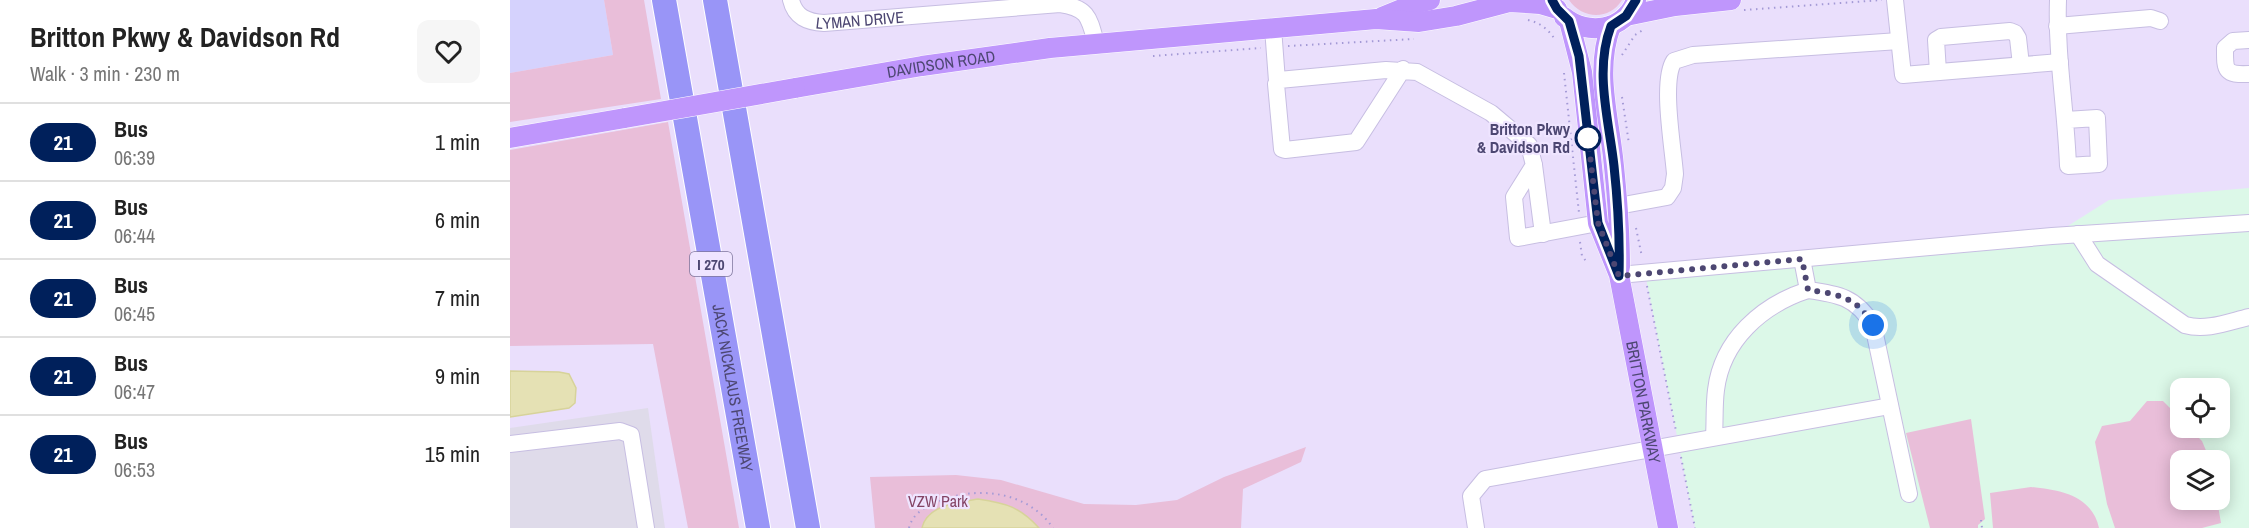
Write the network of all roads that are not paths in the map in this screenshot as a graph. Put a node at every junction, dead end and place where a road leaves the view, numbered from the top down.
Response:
1 (664, 0) edge
2 (715, 0) edge
3 (791, 0) edge
4 (1430, 0) edge
5 (1895, 0) edge
6 (2058, 0) edge
7 (1037, 3) edge
8 (1736, 5) edge
9 (1560, 10) edge
10 (1624, 14) edge
11 (1376, 19) junction
12 (2160, 21) dead end
13 (2057, 26) junction
14 (1273, 28) junction
15 (2249, 40) edge
16 (1899, 41) junction
17 (1096, 43) junction
18 (2060, 62) junction
19 (2021, 65) junction
20 (1402, 69) junction
21 (1938, 72) junction
22 (2249, 74) edge
23 (1277, 81) junction
24 (2066, 120) dead end
25 (510, 138) edge
26 (1533, 165) junction
27 (1625, 205) junction
28 (1598, 223) junction
29 (2249, 223) edge
30 (1543, 234) junction
31 (2078, 234) junction
32 (1802, 259) junction
33 (1619, 276) junction
34 (1808, 290) junction
35 (2249, 317) edge
36 (1890, 406) junction
37 (1714, 436) junction
38 (510, 444) edge
39 (1653, 449) junction
40 (1909, 494) dead end
41 (646, 528) edge
42 (758, 528) edge
43 (808, 528) edge
44 (1476, 528) edge
45 (1668, 528) edge

1 - 42 highway, JACK NICKLAUS FREEWAY / I 270
2 - 43 highway
3 - 7 street, LYMAN DRIVE
4 - 11 main road, DAVIDSON ROAD
5 - 16 street
6 - 13 street
7 - 17 street, LYMAN DRIVE
8 - 10 main road
9 - 10 main road, DAVIDSON ROAD
9 - 11 main road, DAVIDSON ROAD
9 - 28 main road, BRITTON PARKWAY
10 - 27 main road, BRITTON PARKWAY
11 - 14 main road, DAVIDSON ROAD
12 - 13 street
13 - 18 street
14 - 17 main road, DAVIDSON ROAD
14 - 23 street
15 - 22 street
16 - 21 street
16 - 27 street
17 - 25 main road, DAVIDSON ROAD, bridge
18 - 19 street
18 - 24 street
19 - 21 street
19 - 21 street
20 - 23 street
20 - 23 street
20 - 26 street
26 - 30 street
26 - 30 street
27 - 33 main road, BRITTON PARKWAY
28 - 30 street
28 - 33 main road, BRITTON PARKWAY
29 - 31 street
31 - 32 street
31 - 35 street
32 - 33 street
32 - 34 street
33 - 39 main road, BRITTON PARKWAY
34 - 36 street
34 - 37 street
36 - 37 street
36 - 40 street
37 - 39 street
38 - 41 street
39 - 44 street
39 - 45 main road, BRITTON PARKWAY

